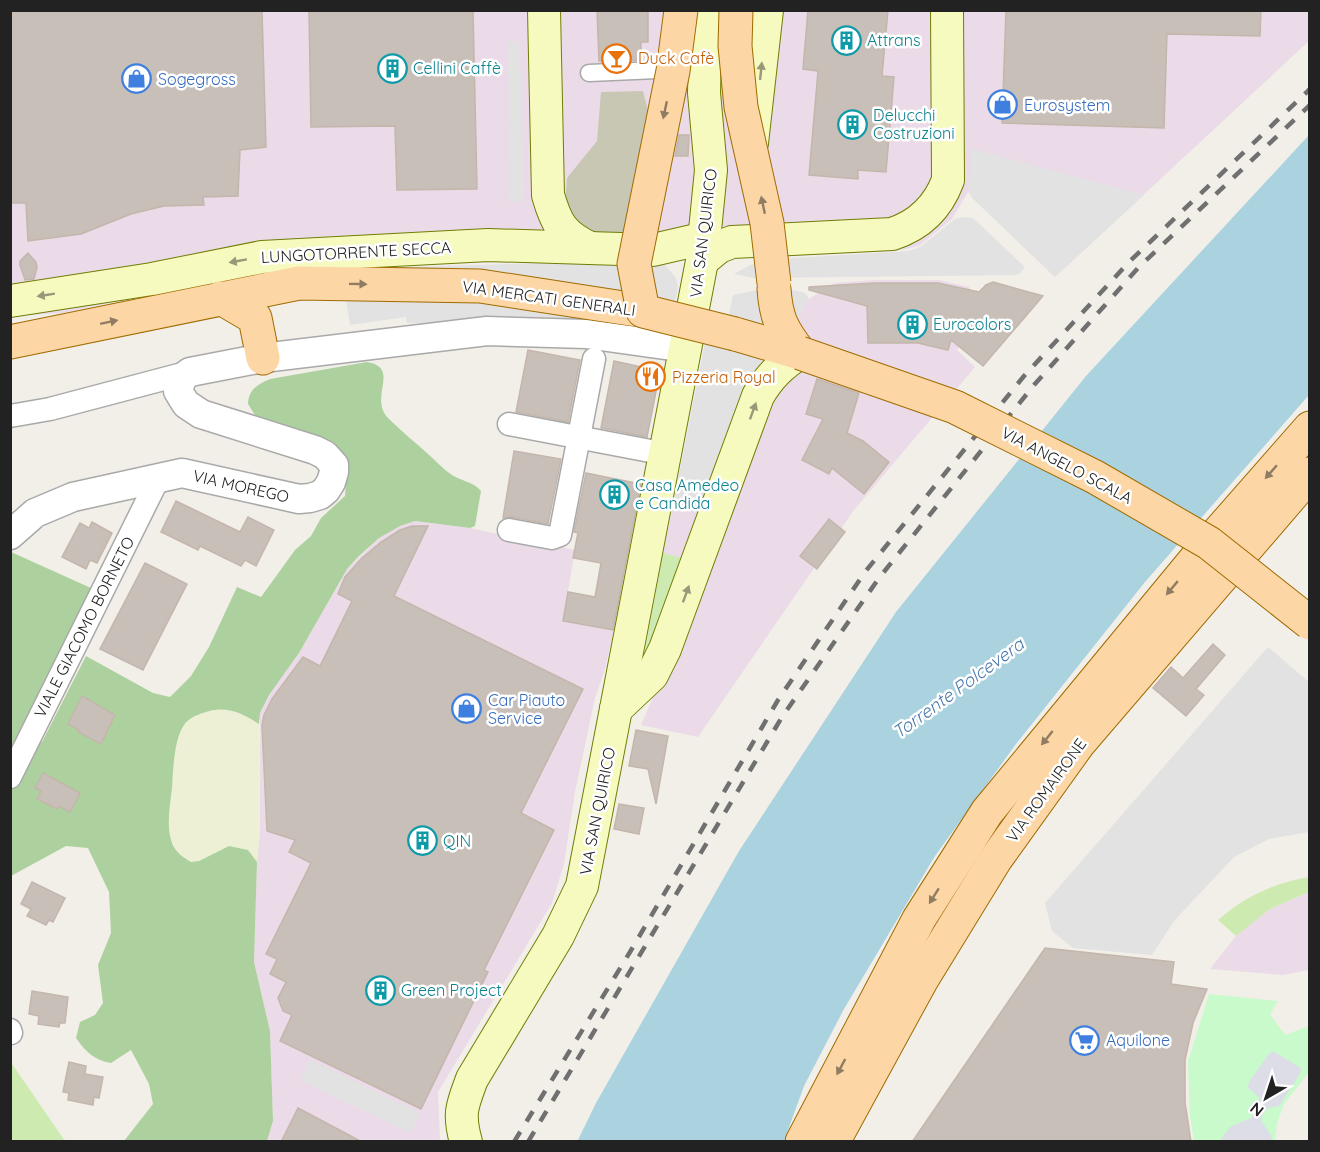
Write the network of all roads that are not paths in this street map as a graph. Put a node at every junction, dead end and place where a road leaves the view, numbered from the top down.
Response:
1 (544, 10) edge
2 (681, 10) edge
3 (706, 10) edge
4 (736, 10) edge
5 (767, 10) edge
6 (947, 10) edge
7 (657, 70) dead end
8 (589, 73) dead end
9 (752, 150) junction
10 (548, 195) junction
11 (462, 246) junction
12 (590, 248) junction
13 (704, 250) junction
14 (291, 285) junction
15 (774, 289) junction
16 (220, 298) junction
17 (10, 301) edge
18 (643, 311) junction
19 (255, 318) junction
20 (735, 334) junction
21 (10, 342) edge
22 (686, 348) junction
23 (800, 353) junction
24 (263, 358) junction
25 (594, 359) dead end
26 (190, 372) junction
27 (10, 416) edge
28 (509, 424) dead end
29 (1310, 428) edge
30 (579, 437) junction
31 (666, 454) junction
32 (1310, 474) edge
33 (159, 477) junction
34 (509, 530) dead end
35 (10, 535) edge
36 (1209, 543) junction
37 (1310, 623) edge
38 (616, 709) junction
39 (10, 777) edge
40 (466, 1142) edge
41 (802, 1142) edge
42 (833, 1142) edge

1 - 10 main road
2 -> 18 main road, VIA MERCATI GENERALI, bridge
3 - 13 main road, VIA SAN QUIRICO
4 - 9 main road, bridge
9 -> 5 main road
6 - 13 main road
7 - 8 street
15 -> 9 main road, bridge
10 - 11 main road
10 - 12 main road
11 - 12 main road, LUNGOTORRENTE SECCA
11 -> 17 main road, LUNGOTORRENTE SECCA
12 - 13 main road, LUNGOTORRENTE SECCA
13 - 22 main road, VIA SAN QUIRICO
14 - 16 main road, VIA MERCATI GENERALI
14 -> 18 main road, VIA MERCATI GENERALI
14 - 19 main road
15 - 20 main road
15 - 23 main road
16 - 19 main road
21 -> 16 main road, VIA MERCATI GENERALI
18 - 20 main road, VIA ANGELO SCALA, bridge
19 - 24 main road
20 - 23 main road, VIA ANGELO SCALA
22 - 24 street
22 - 31 main road, VIA SAN QUIRICO
23 - 36 main road, VIA ANGELO SCALA, bridge
38 -> 23 main road
24 - 26 street
25 - 30 street
26 - 27 street
26 - 33 street, VIA MOREGO
28 - 30 street
29 -> 36 main road
30 - 31 street
30 - 34 street
31 - 38 main road, VIA SAN QUIRICO
32 - 42 main road, VIA ROMAIRONE
33 - 35 street, VIA MOREGO
33 - 39 street, VIALE GIACOMO BORNETO
36 - 37 main road, VIA ANGELO SCALA, bridge
36 -> 41 main road
38 - 40 main road, VIA SAN QUIRICO

